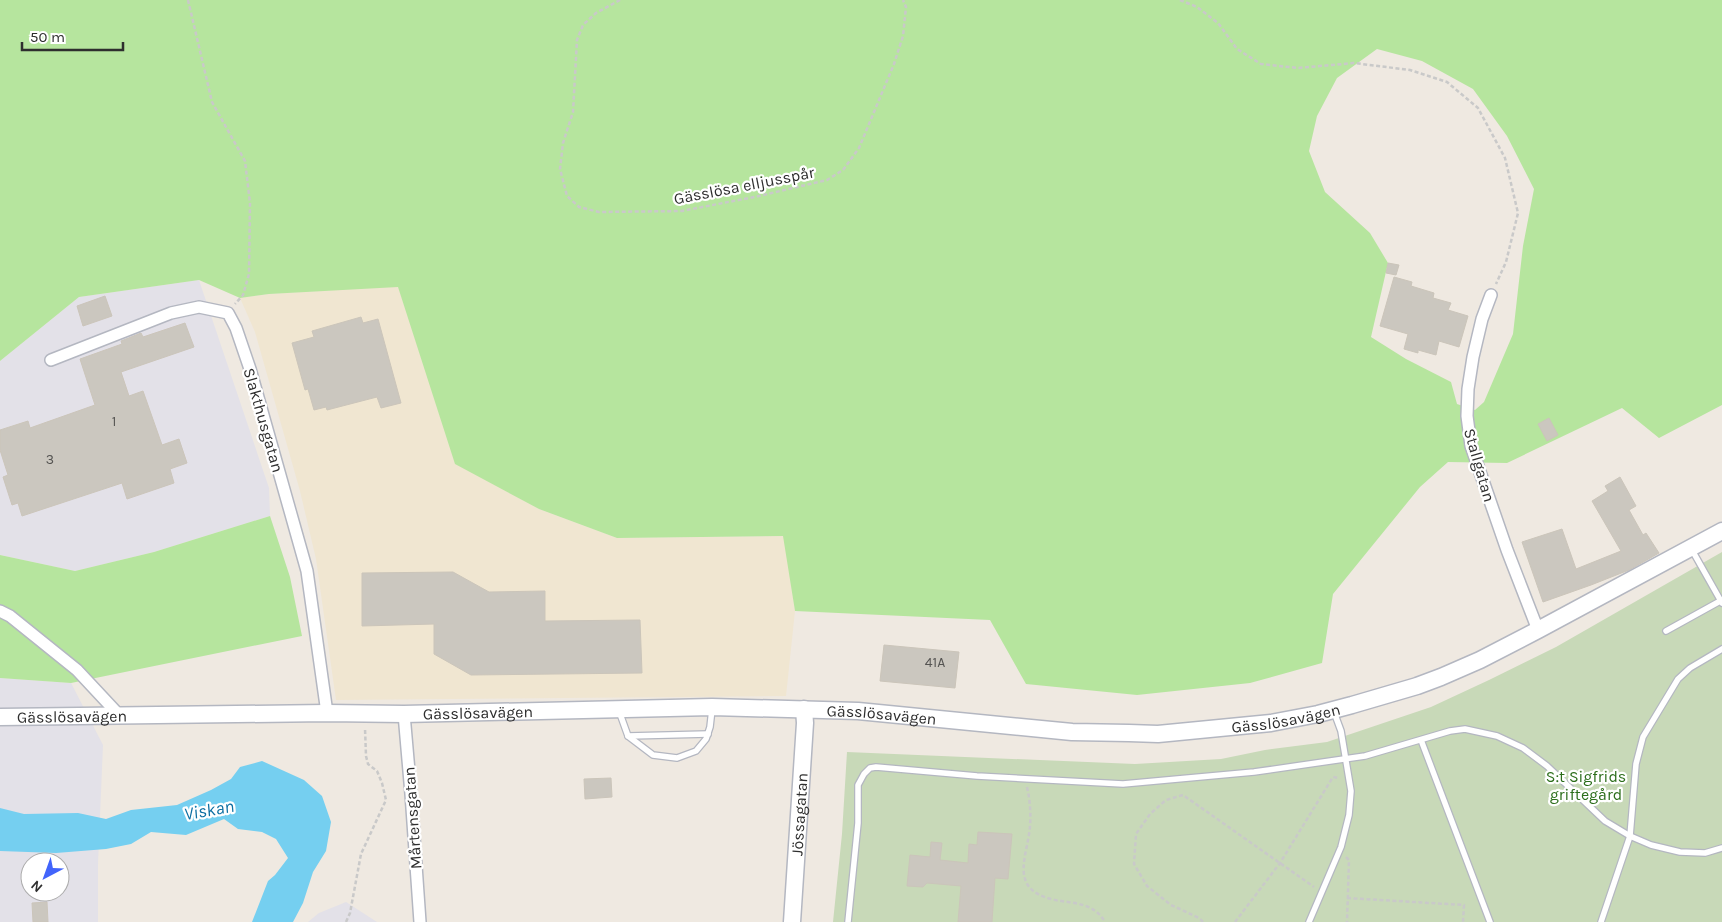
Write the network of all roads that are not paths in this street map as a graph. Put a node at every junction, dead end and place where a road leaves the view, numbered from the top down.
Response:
1 (1491, 295) road end
2 (50, 360) dead end
3 (1722, 531) edge
4 (1691, 548) junction
5 (1721, 601) edge
6 (0, 612) edge
7 (1538, 630) junction
8 (1666, 631) dead end
9 (1722, 649) edge
10 (712, 707) junction
11 (618, 709) junction
12 (804, 709) junction
13 (1334, 710) junction
14 (327, 713) junction
15 (404, 714) junction
16 (119, 715) junction
17 (0, 717) edge
18 (708, 734) junction
19 (628, 736) junction
20 (1421, 740) junction
21 (1346, 758) junction
22 (1630, 836) junction
23 (1722, 848) edge
24 (420, 922) edge
25 (792, 922) edge
26 (848, 922) edge
27 (1309, 922) edge
28 (1490, 922) edge
29 (1601, 922) edge

1 - 7 street, Stallgatan
2 - 14 street, Slakthusgatan
3 - 4 street, Gässlösavägen
4 - 5 lane
4 - 7 street, Gässlösavägen
5 - 8 lane
6 - 16 street
7 - 13 street, Gässlösavägen
9 - 22 lane
10 - 11 street, Gässlösavägen
10 - 12 street, Gässlösavägen
10 - 18 lane
11 - 15 street, Gässlösavägen
11 - 19 lane
12 - 13 street, Gässlösavägen
12 - 25 street, Jössagatan
13 - 21 lane
14 - 15 street, Gässlösavägen
14 - 16 street, Gässlösavägen
15 - 24 street, Mårtensgatan
16 - 17 street, Gässlösavägen
18 - 19 lane
18 - 19 lane
20 - 21 lane
20 - 22 lane
20 - 28 lane
21 - 26 lane
21 - 27 lane
22 - 23 lane
22 - 29 lane

